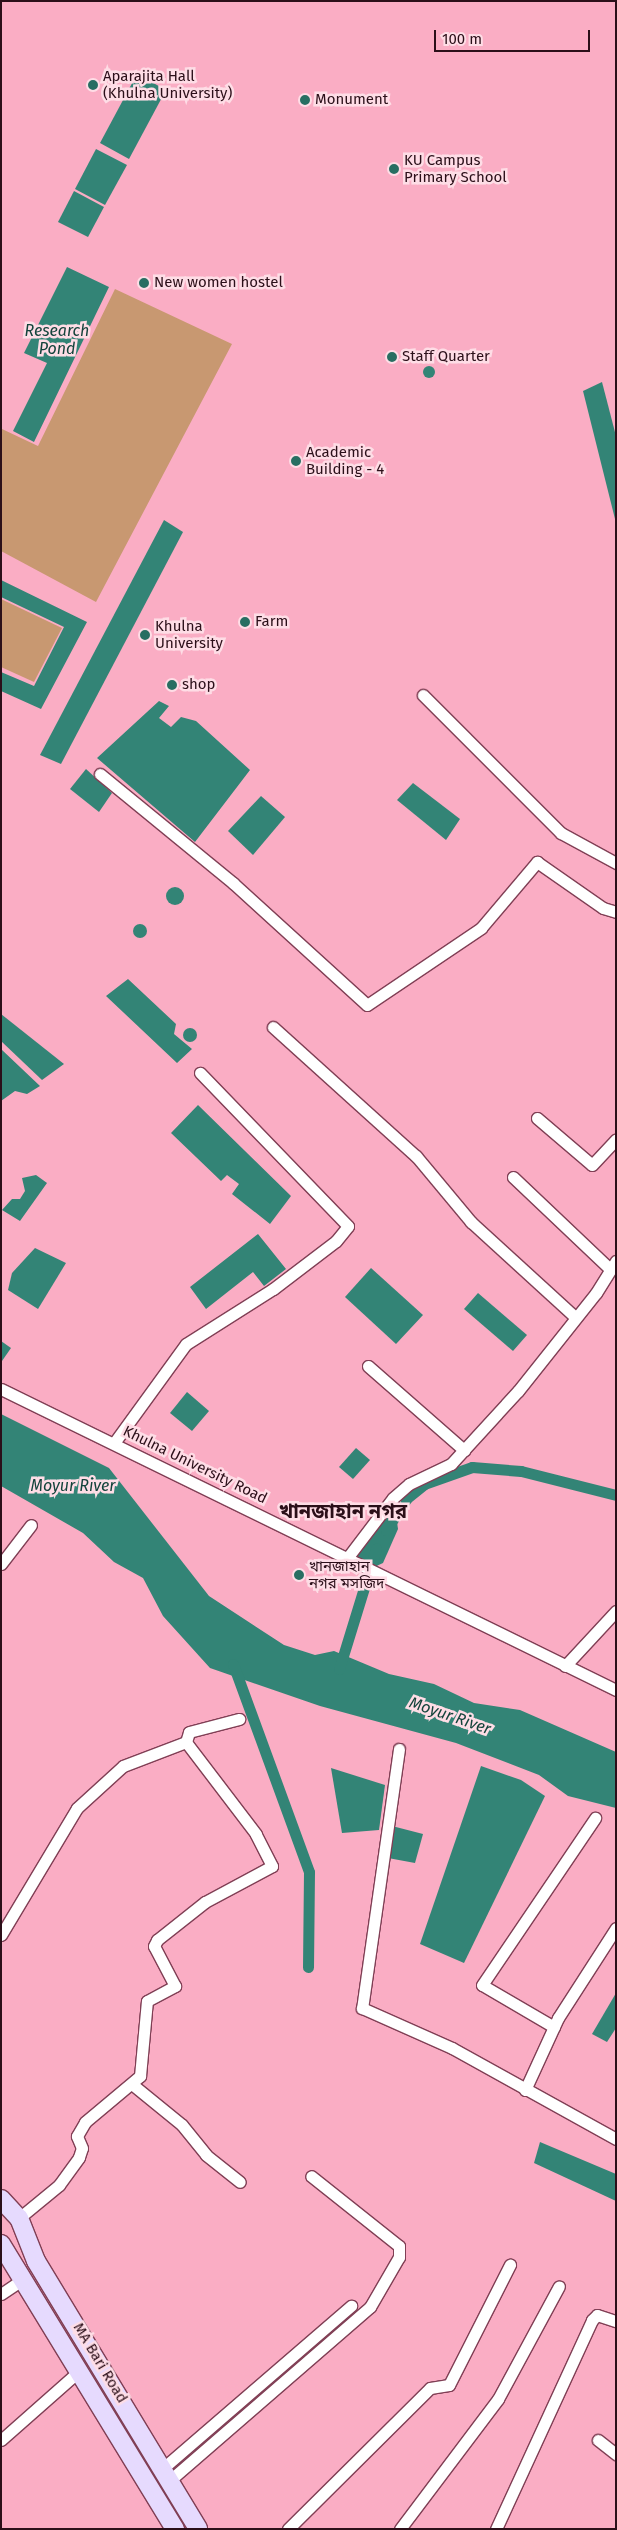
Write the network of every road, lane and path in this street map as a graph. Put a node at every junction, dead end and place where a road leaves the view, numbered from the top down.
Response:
1 (423, 696) dead end
2 (100, 774) dead end
3 (616, 862) edge
4 (616, 912) edge
5 (273, 1026) dead end
6 (200, 1073) dead end
7 (537, 1118) dead end
8 (615, 1141) edge
9 (513, 1177) dead end
10 (613, 1265) edge
11 (575, 1317) junction
12 (368, 1366) dead end
13 (1, 1390) edge
14 (114, 1442) junction
15 (464, 1450) junction
16 (31, 1525) dead end
17 (348, 1557) junction
18 (1, 1564) edge
19 (616, 1611) edge
20 (566, 1666) junction
21 (616, 1690) edge
22 (239, 1718) dead end
23 (186, 1742) junction
24 (399, 1750) dead end
25 (595, 1818) dead end
26 (616, 1928) edge
27 (1, 1935) edge
28 (554, 2027) junction
29 (133, 2085) junction
30 (526, 2090) junction
31 (616, 2139) edge
32 (311, 2176) dead end
33 (240, 2182) dead end
34 (1, 2199) edge
35 (19, 2218) junction
36 (1, 2244) edge
37 (510, 2265) dead end
38 (23, 2279) junction
39 (559, 2286) dead end
40 (1, 2294) edge
41 (351, 2306) dead end
42 (616, 2321) edge
43 (330, 2325) junction
44 (338, 2334) junction
45 (80, 2370) junction
46 (1, 2440) edge
47 (598, 2440) dead end
48 (616, 2454) edge
49 (165, 2475) junction
50 (175, 2529) edge
51 (198, 2529) edge
52 (288, 2529) edge
53 (400, 2529) edge
54 (496, 2529) edge

1 - 3 street
2 - 4 street
5 - 11 street
6 - 14 street
7 - 8 street
9 - 10 street
10 - 11 street
11 - 15 street
12 - 15 street
13 - 14 street, Khulna University Road
14 - 17 street, Khulna University Road
15 - 17 street
16 - 18 street
17 - 20 street, Khulna University Road
19 - 20 street
20 - 21 street, Khulna University Road
22 - 23 street
23 - 27 street
23 - 29 street
24 - 30 street
25 - 28 street
26 - 28 street
28 - 30 street
29 - 33 street
29 - 35 street
30 - 31 street
32 - 44 street
34 - 35 main road, MA Bari Road
35 - 49 main road, MA Bari Road
36 - 38 main road, MA Bari Road
37 - 52 street
38 - 40 street
38 - 45 main road, MA Bari Road
39 - 53 street
41 - 43 street
42 - 54 street
43 - 44 street
43 - 49 street
44 - 49 street
45 - 46 street
45 - 50 main road, MA Bari Road
47 - 48 street
49 - 51 main road, MA Bari Road

